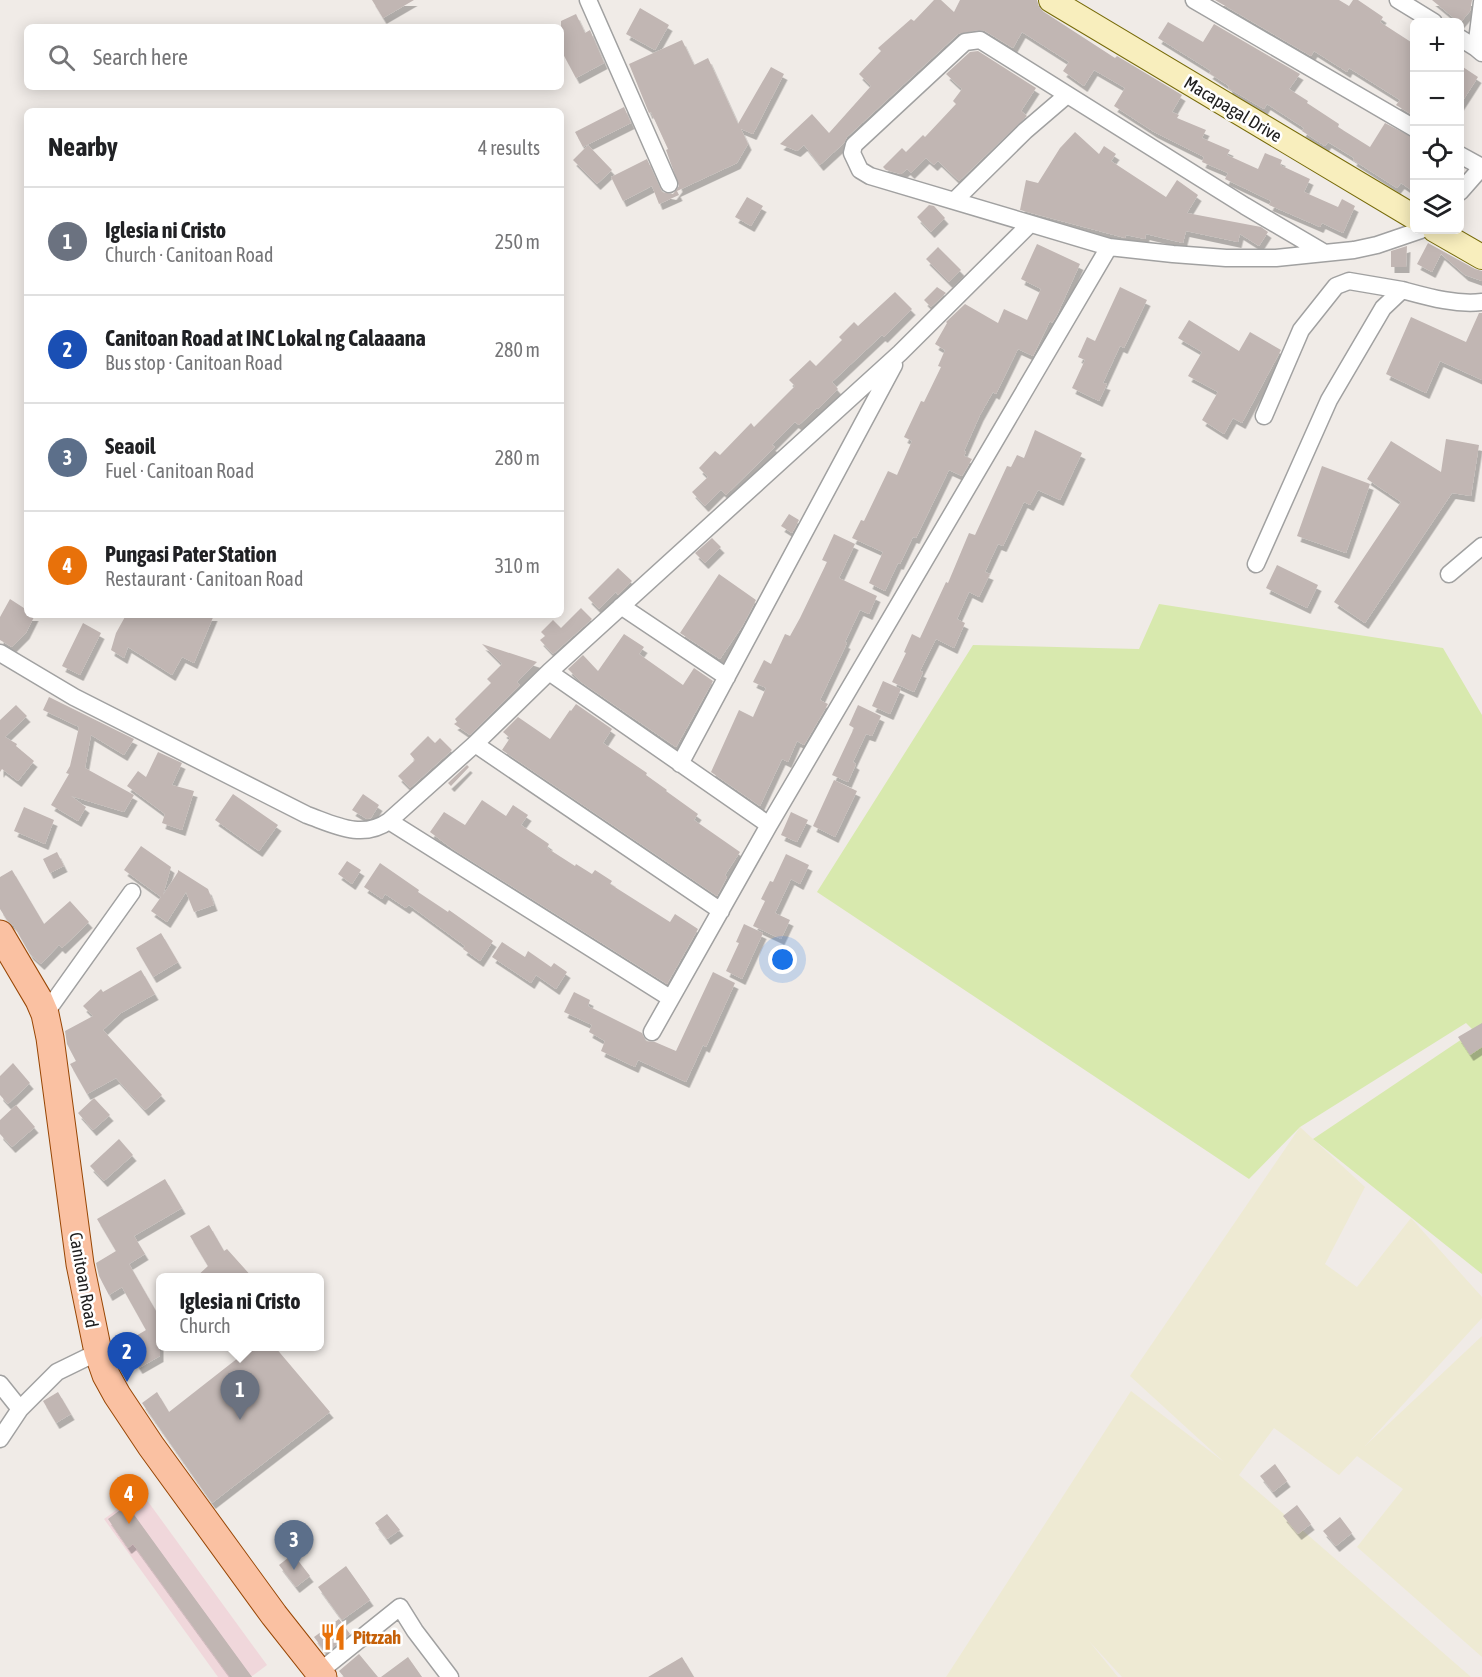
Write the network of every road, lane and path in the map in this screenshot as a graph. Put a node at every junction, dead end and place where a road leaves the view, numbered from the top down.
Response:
1 (588, 0) edge
2 (1051, 0) edge
3 (1194, 0) edge
4 (1398, 0) edge
5 (1482, 2) edge
6 (1427, 18) edge
7 (1464, 41) edge
8 (1479, 51) edge
9 (1067, 95) junction
10 (1411, 126) edge
11 (1464, 157) edge
12 (1482, 167) edge
13 (669, 184) dead end
14 (1464, 187) edge
15 (955, 200) junction
16 (1410, 215) edge
17 (1029, 225) junction
18 (1410, 233) edge
19 (1442, 234) edge
20 (1109, 247) junction
21 (1323, 252) junction
22 (1482, 257) edge
23 (1402, 290) junction
24 (1482, 302) edge
25 (900, 353) junction
26 (1264, 416) dead end
27 (1482, 546) edge
28 (1256, 564) dead end
29 (1449, 574) dead end
30 (621, 606) junction
31 (0, 653) edge
32 (549, 672) junction
33 (727, 677) junction
34 (475, 744) junction
35 (680, 764) junction
36 (389, 821) junction
37 (769, 825) junction
38 (132, 892) dead end
39 (721, 911) junction
40 (0, 934) edge
41 (670, 998) junction
42 (45, 1014) junction
43 (652, 1032) dead end
44 (98, 1352) junction
45 (0, 1384) edge
46 (20, 1409) junction
47 (0, 1439) edge
48 (321, 1674) edge
49 (450, 1677) edge

1 - 13 street
2 - 16 main road, Macapagal Drive
3 - 10 street
4 - 6 street
5 - 8 street
7 - 8 street
9 - 15 street
9 - 15 street
9 - 21 street
11 - 12 street
12 - 14 street
15 - 17 street
17 - 20 street
17 - 25 street
18 - 21 street
19 - 22 main road
20 - 21 street
20 - 37 street
23 - 24 street
23 - 26 street
23 - 28 street
25 - 30 street
25 - 33 street
27 - 29 street
30 - 32 street
30 - 33 street
31 - 36 street
32 - 34 street
32 - 35 street
33 - 35 street
34 - 36 street
34 - 39 street
35 - 37 street
36 - 41 street
37 - 39 street
38 - 42 street
39 - 41 street
40 - 42 main road, Canitoan Road
41 - 43 street
42 - 44 main road, Canitoan Road
44 - 46 street
44 - 48 main road, Canitoan Road
45 - 46 street
46 - 47 street
48 - 49 street

